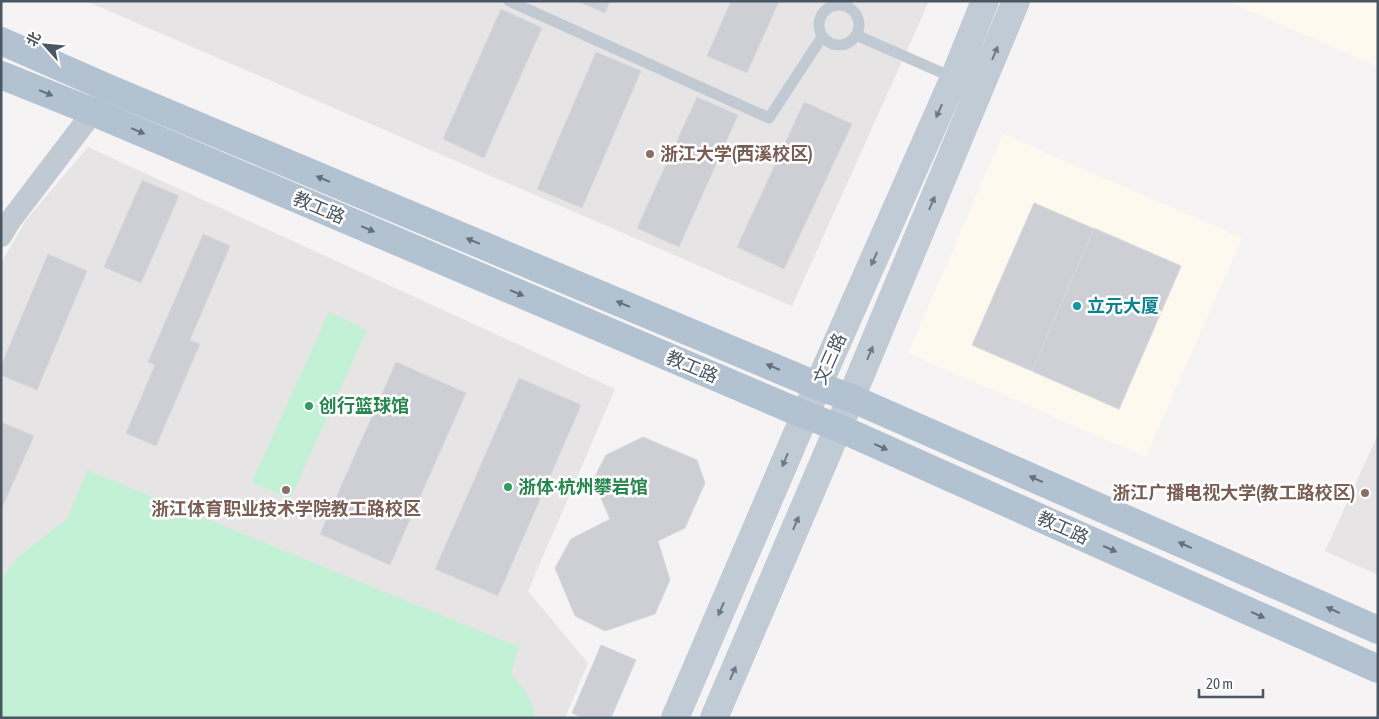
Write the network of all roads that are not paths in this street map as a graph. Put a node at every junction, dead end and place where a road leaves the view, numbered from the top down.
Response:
1 (509, 1) edge
2 (985, 1) edge
3 (1016, 1) edge
4 (849, 5) edge
5 (856, 35) junction
6 (822, 37) junction
7 (1, 41) edge
8 (1, 75) edge
9 (954, 78) junction
10 (93, 112) junction
11 (1, 236) edge
12 (818, 386) junction
13 (851, 398) junction
14 (805, 416) junction
15 (837, 427) junction
16 (1378, 630) edge
17 (1378, 669) edge
18 (674, 718) edge
19 (714, 718) edge

1 - 6 lane
2 - 9 main road, 文三路
13 -> 3 main road, 文三路
4 - 5 lane
4 - 6 lane
5 - 6 lane
5 - 9 lane
12 -> 7 main road, 教工路
8 -> 10 main road, 教工路
9 -> 12 main road, 文三路
10 - 11 street
10 -> 14 main road, 教工路
12 - 13 main road, 教工路
12 - 14 main road, 文三路
13 - 15 main road, 文三路
16 -> 13 main road, 教工路
14 - 15 main road, 教工路
14 -> 18 main road, 文三路
15 -> 17 main road, 教工路
19 -> 15 main road, 文三路

